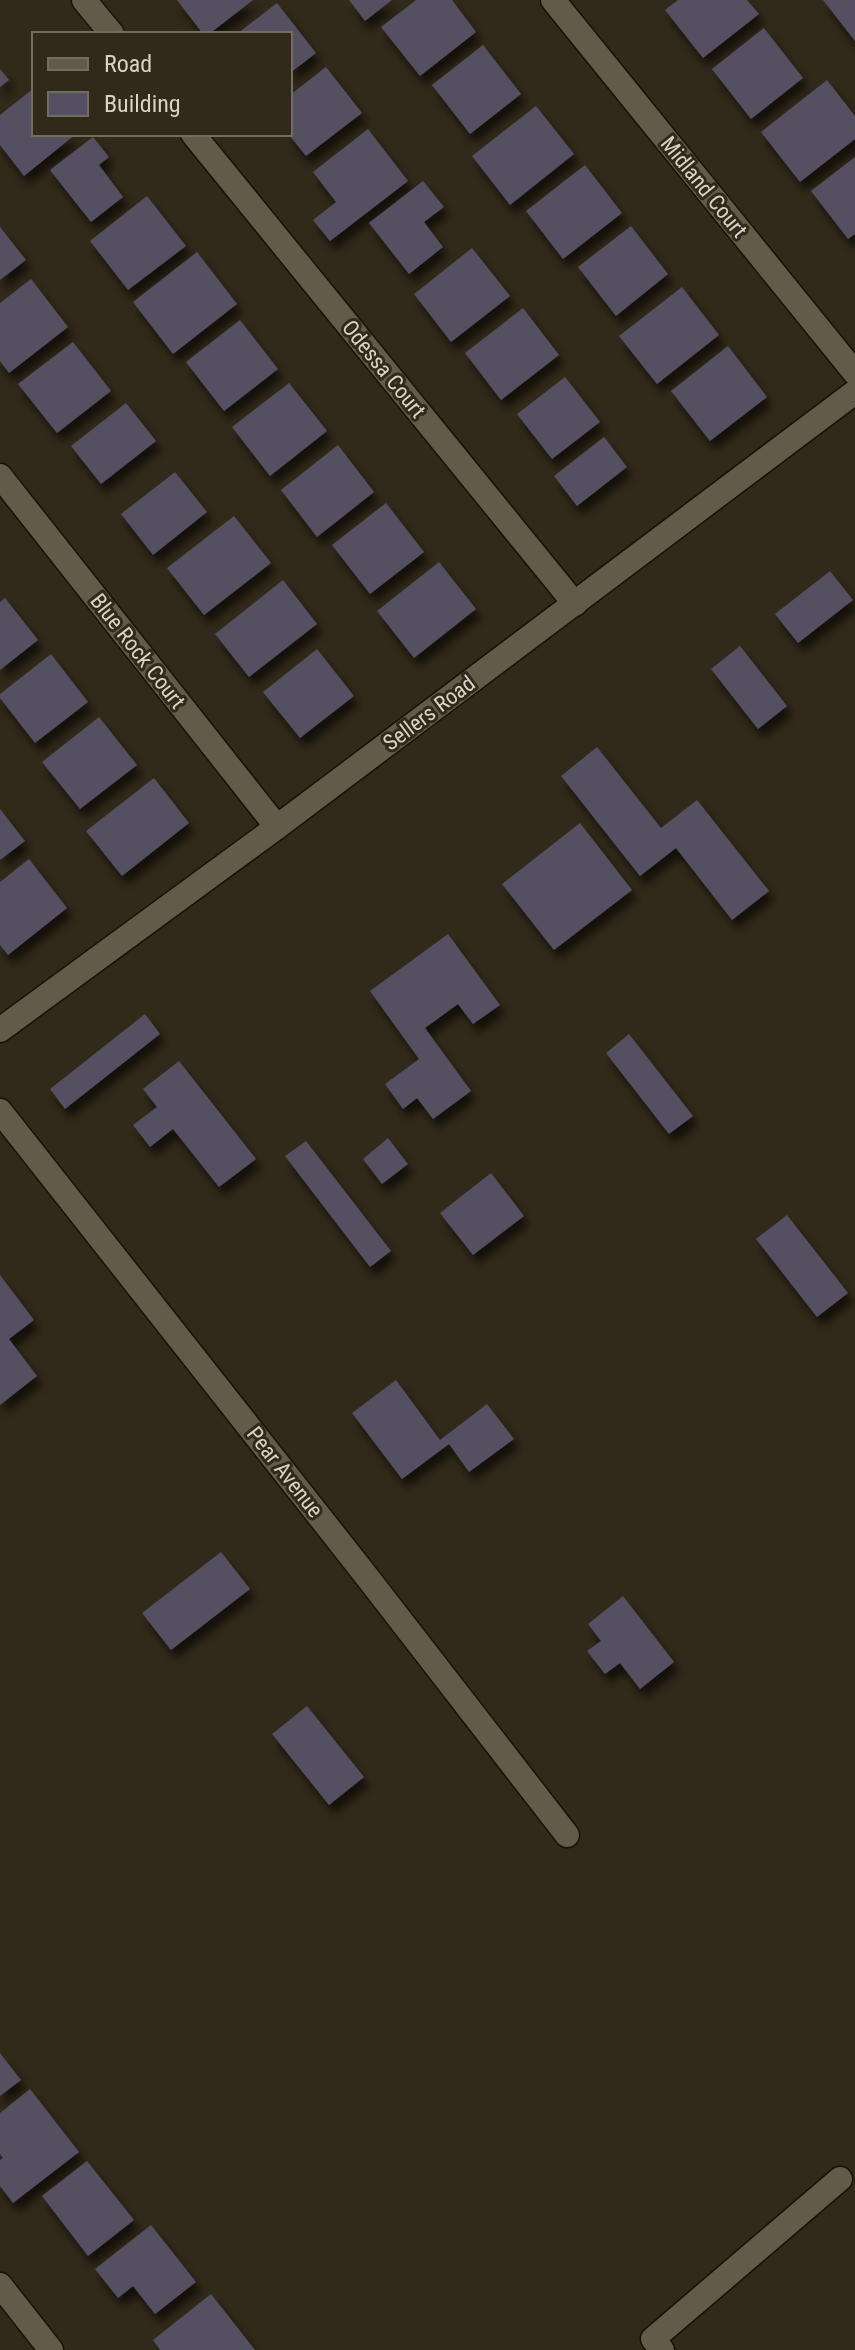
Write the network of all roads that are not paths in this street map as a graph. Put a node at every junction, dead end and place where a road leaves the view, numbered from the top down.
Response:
1 (84, 0) edge
2 (553, 0) edge
3 (110, 32) edge
4 (195, 136) edge
5 (855, 373) edge
6 (855, 392) edge
7 (0, 476) edge
8 (575, 604) junction
9 (277, 827) junction
10 (0, 1030) edge
11 (0, 1111) edge
12 (567, 1835) dead end
13 (840, 2179) dead end
14 (0, 2285) edge
15 (51, 2350) edge
16 (662, 2350) edge

1 - 3 street
2 - 5 street, Midland Court
4 - 8 street, Odessa Court
6 - 8 street, Sellers Road
7 - 9 street, Blue Rock Court
8 - 9 street, Sellers Road
9 - 10 street, Sellers Road
11 - 12 street, Pear Avenue
13 - 16 street
14 - 15 street

